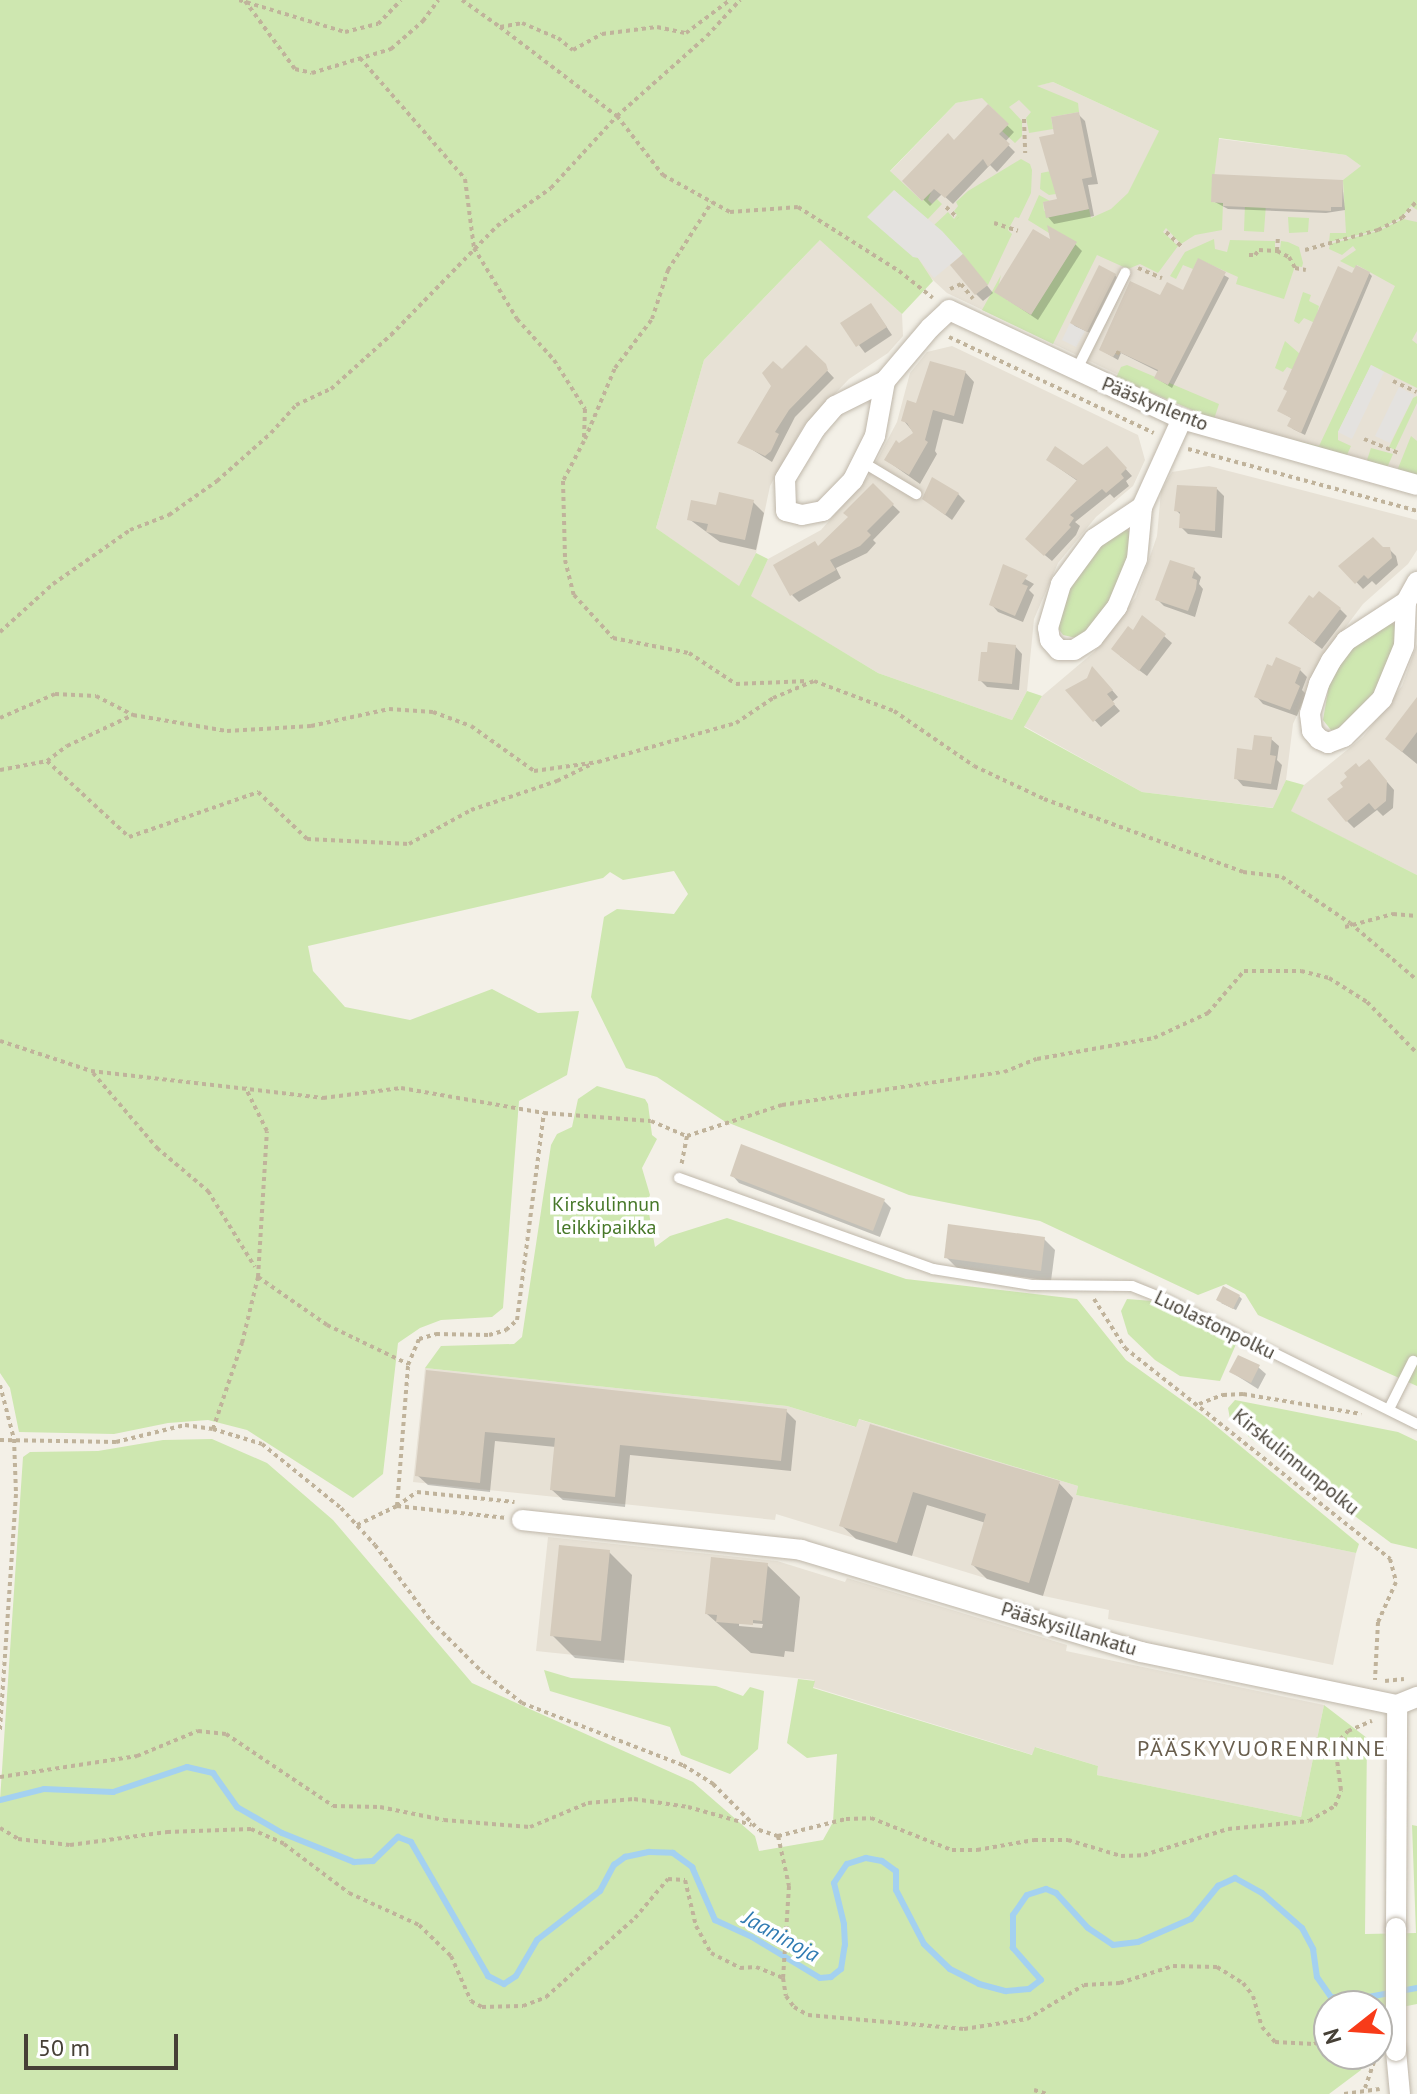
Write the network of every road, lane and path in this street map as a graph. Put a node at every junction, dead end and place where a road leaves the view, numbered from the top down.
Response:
1 (401, 0) edge
2 (438, 0) edge
3 (462, 0) edge
4 (730, 0) edge
5 (740, 0) edge
6 (242, 1) edge
7 (500, 27) junction
8 (360, 58) junction
9 (617, 116) junction
10 (1024, 119) dead end
11 (1025, 153) dead end
12 (1417, 201) edge
13 (712, 202) junction
14 (946, 207) dead end
15 (958, 218) dead end
16 (994, 223) dead end
17 (1018, 231) dead end
18 (1166, 232) dead end
19 (1278, 237) dead end
20 (474, 248) junction
21 (1183, 248) dead end
22 (1305, 250) dead end
23 (1277, 251) junction
24 (1249, 255) dead end
25 (1306, 270) dead end
26 (1125, 273) joint
27 (1162, 278) dead end
28 (950, 289) dead end
29 (980, 307) dead end
30 (949, 310) junction
31 (1076, 371) junction
32 (885, 381) junction
33 (1393, 381) dead end
34 (1417, 392) edge
35 (1182, 419) junction
36 (1364, 439) dead end
37 (584, 441) junction
38 (1399, 453) dead end
39 (864, 463) junction
40 (1417, 485) edge
41 (916, 494) dead end
42 (1142, 507) junction
43 (1417, 582) edge
44 (1406, 602) junction
45 (0, 632) edge
46 (814, 681) junction
47 (133, 715) junction
48 (0, 718) edge
49 (47, 761) junction
50 (598, 762) junction
51 (0, 770) edge
52 (1417, 916) edge
53 (1348, 925) junction
54 (1417, 980) edge
55 (0, 1041) edge
56 (1417, 1053) edge
57 (91, 1071) junction
58 (245, 1086) junction
59 (544, 1113) junction
60 (687, 1136) junction
61 (679, 1178) joint
62 (256, 1269) junction
63 (258, 1277) junction
64 (1084, 1284) junction
65 (1413, 1361) dead end
66 (408, 1365) junction
67 (0, 1385) edge
68 (1199, 1404) junction
69 (1389, 1409) junction
70 (1417, 1424) edge
71 (213, 1429) junction
72 (14, 1439) junction
73 (0, 1440) edge
74 (397, 1506) junction
75 (522, 1520) joint
76 (357, 1525) junction
77 (1416, 1688) edge
78 (1374, 1701) junction
79 (1397, 1705) junction
80 (0, 1730) edge
81 (0, 1777) edge
82 (755, 1826) junction
83 (0, 1828) edge
84 (778, 1836) junction
85 (783, 1978) junction
86 (1391, 1990) edge
87 (1313, 2044) edge
88 (1376, 2070) edge
89 (1388, 2070) edge
90 (1365, 2088) junction
91 (1034, 2090) dead end
92 (1391, 2091) edge
93 (1047, 2094) edge
94 (1344, 2094) edge

1 - 6 path
2 - 8 path
3 - 7 path
4 - 7 path
5 - 9 path
6 - 8 path
7 - 9 path
8 - 20 path
9 - 13 path
9 - 20 path
10 - 11 path
12 - 22 path
13 - 30 path
13 - 37 path
14 - 15 path
16 - 17 path
18 - 21 path
19 - 23 path
20 - 37 path
20 - 45 path
23 - 24 path
23 - 25 path
26 - 27 path
26 - 31 lane
28 - 29 path
30 - 31 street, Pääskynlento
30 - 32 street
31 - 35 street, Pääskynlento
32 - 39 street
32 - 39 street
33 - 34 path
35 - 40 street, Pääskynlento
35 - 42 street
36 - 38 path
37 - 46 path
39 - 41 lane
42 - 42 street
43 - 44 street
44 - 44 street
46 - 50 path
46 - 53 path
47 - 48 path
47 - 49 path
47 - 50 path
49 - 50 path
49 - 51 path
52 - 53 path
53 - 54 path
55 - 57 path
56 - 60 path
57 - 58 path
57 - 62 path
58 - 59 path
58 - 62 path
59 - 60 path
59 - 66 path
60 - 61 path
61 - 64 lane, Luolastonpolku
62 - 63 path
63 - 66 path
63 - 71 path
64 - 68 path, Kirskulinnunpolku
64 - 69 lane, Luolastonpolku
65 - 69 lane
66 - 74 path
67 - 72 path
68 - 69 path
68 - 78 path, Kirskulinnunpolku
69 - 70 lane, Luolastonpolku
71 - 72 path
71 - 76 path
72 - 73 path
72 - 80 path
74 - 75 path
74 - 76 path
75 - 78 street, Pääskysillankatu
76 - 82 path
77 - 78 path
77 - 79 street
78 - 79 street, Pääskysillankatu
78 - 84 path
79 - 86 street, bridge
81 - 82 path
82 - 84 path
83 - 85 path
84 - 85 path
85 - 87 path
88 - 90 path
89 - 92 street
90 - 92 path
90 - 94 path
91 - 93 path

